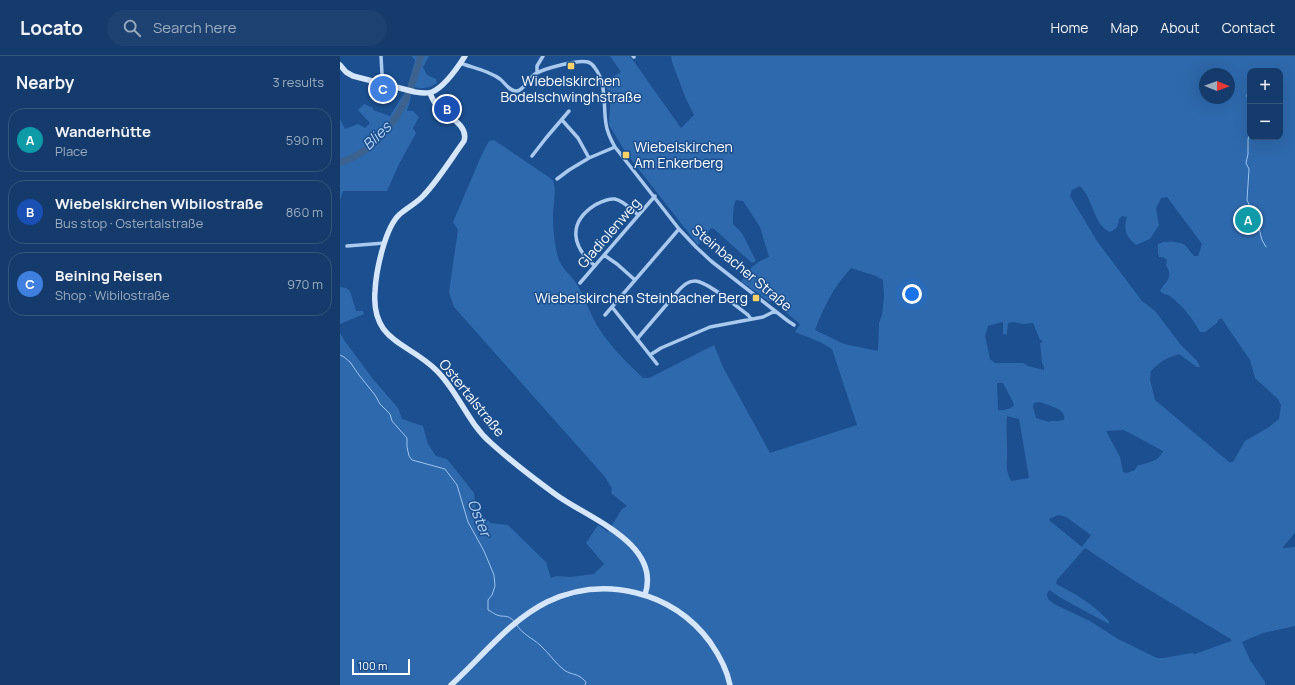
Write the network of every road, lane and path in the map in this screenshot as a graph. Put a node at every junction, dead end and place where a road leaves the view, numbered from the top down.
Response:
1 (381, 56) edge
2 (465, 56) edge
3 (542, 56) edge
4 (460, 63) junction
5 (340, 65) edge
6 (537, 73) junction
7 (381, 82) junction
8 (430, 92) junction
9 (569, 111) dead end
10 (562, 120) junction
11 (615, 147) junction
12 (532, 156) dead end
13 (589, 158) junction
14 (557, 180) dead end
15 (654, 196) junction
16 (638, 215) junction
17 (679, 229) junction
18 (385, 243) junction
19 (348, 246) dead end
20 (604, 255) junction
21 (595, 266) junction
22 (636, 280) junction
23 (580, 283) dead end
24 (612, 307) junction
25 (775, 311) junction
26 (605, 315) dead end
27 (751, 319) junction
28 (794, 325) dead end
29 (637, 339) junction
30 (650, 355) junction
31 (657, 364) dead end
32 (644, 595) junction
33 (451, 685) edge
34 (730, 685) edge

1 - 7 street
2 - 4 main road
3 - 6 street
4 - 6 street, Steinbacher Straße
4 - 8 main road
5 - 7 main road
6 - 11 street, Steinbacher Straße
7 - 8 main road
8 - 18 main road, Ostertalstraße
9 - 10 street
10 - 12 street
10 - 13 street
11 - 13 street
11 - 15 street, Steinbacher Straße
13 - 14 street
15 - 16 street, Gladiolenweg
15 - 17 street, Steinbacher Straße
16 - 20 street, Gladiolenweg
16 - 21 street
17 - 22 street
17 - 25 street, Steinbacher Straße
18 - 19 street
18 - 32 main road, Ostertalstraße
20 - 21 street, Gladiolenweg
20 - 22 street
21 - 23 street, Gladiolenweg
22 - 24 street
24 - 26 street
24 - 29 street
25 - 27 street
25 - 28 street, Steinbacher Straße
27 - 29 street
27 - 30 street
29 - 30 street
30 - 31 street
32 - 33 main road
32 - 34 main road

